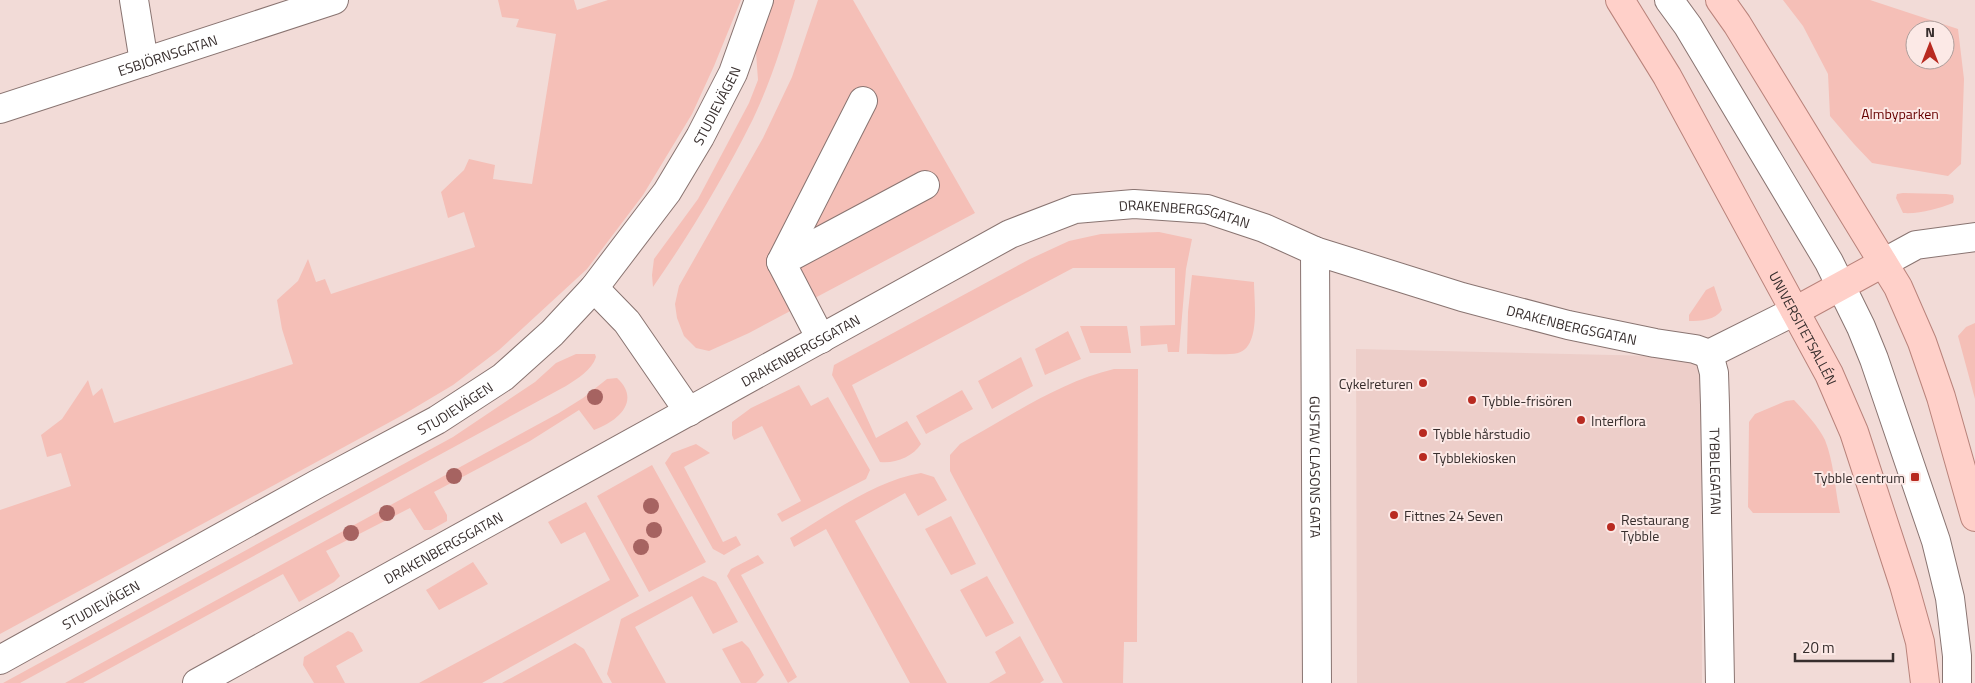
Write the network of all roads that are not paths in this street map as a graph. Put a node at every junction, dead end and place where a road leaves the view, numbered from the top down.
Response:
1 (134, 0) edge
2 (334, 0) edge
3 (759, 0) edge
4 (1620, 0) edge
5 (1669, 0) edge
6 (1720, 0) edge
7 (144, 62) junction
8 (863, 101) dead end
9 (0, 109) edge
10 (926, 185) dead end
11 (1975, 237) edge
12 (1315, 250) junction
13 (780, 262) junction
14 (1883, 264) junction
15 (1840, 286) junction
16 (594, 288) junction
17 (1795, 311) junction
18 (821, 339) junction
19 (1709, 354) junction
20 (689, 412) junction
21 (1975, 517) edge
22 (0, 660) edge
23 (197, 683) edge
24 (1317, 683) edge
25 (1720, 683) edge
26 (1925, 683) edge
27 (1957, 683) edge

1 - 7 street
2 - 7 street, ESBJÖRNSGATAN
3 - 16 street, STUDIEVÄGEN
4 - 17 main road, UNIVERSITETSALLÉN
5 - 15 street
6 - 14 main road
7 - 9 street, ESBJÖRNSGATAN
8 - 13 street
10 - 13 street
11 - 14 street
12 - 18 street, DRAKENBERGSGATAN
12 - 19 street, DRAKENBERGSGATAN
12 - 24 street, GUSTAV CLASONS GATA
13 - 18 street
14 - 15 main road
14 - 21 main road
15 - 17 main road
15 - 27 street
16 - 20 street
16 - 22 street, STUDIEVÄGEN
17 - 19 street
17 - 26 main road, UNIVERSITETSALLÉN
18 - 20 street, DRAKENBERGSGATAN
19 - 25 street, TYBBLEGATAN
20 - 23 street, DRAKENBERGSGATAN

